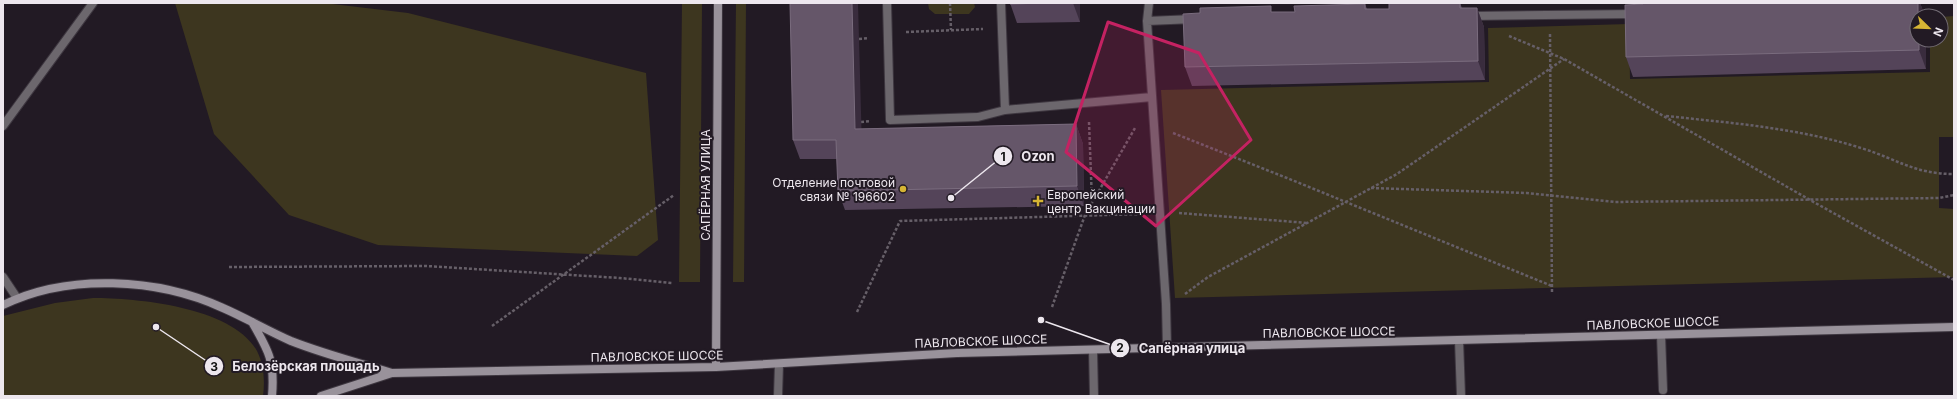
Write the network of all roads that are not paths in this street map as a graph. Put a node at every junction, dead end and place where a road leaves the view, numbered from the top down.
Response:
1 (93, 3) edge
2 (718, 3) edge
3 (887, 3) edge
4 (1001, 3) edge
5 (1149, 3) edge
6 (1643, 13) edge
7 (1461, 15) edge
8 (1202, 18) edge
9 (1147, 21) junction
10 (1152, 98) junction
11 (1006, 110) junction
12 (3, 126) edge
13 (3, 277) edge
14 (17, 298) junction
15 (3, 305) edge
16 (252, 322) junction
17 (1954, 327) edge
18 (1660, 335) junction
19 (1459, 340) junction
20 (1167, 348) junction
21 (1093, 350) junction
22 (779, 364) junction
23 (716, 367) junction
24 (392, 373) junction
25 (1663, 390) dead end
26 (272, 396) edge
27 (321, 396) edge
28 (778, 396) edge
29 (1094, 396) edge
30 (1461, 396) edge

1 - 12 street
2 - 23 main road, САПЁРНАЯ УЛИЦА
3 - 11 street
4 - 11 street
5 - 9 street
6 - 7 street
8 - 9 street
9 - 10 street
10 - 11 street
10 - 20 street
13 - 14 street
14 - 15 main road, ПАВЛОВСКОЕ ШОССЕ
14 - 16 main road, ПАВЛОВСКОЕ ШОССЕ
16 - 24 main road, ПАВЛОВСКОЕ ШОССЕ
16 - 26 main road
17 - 18 main road, ПАВЛОВСКОЕ ШОССЕ
18 - 19 main road, ПАВЛОВСКОЕ ШОССЕ
18 - 25 street
19 - 20 main road, ПАВЛОВСКОЕ ШОССЕ
19 - 30 street
20 - 21 main road, ПАВЛОВСКОЕ ШОССЕ
21 - 22 main road, ПАВЛОВСКОЕ ШОССЕ
21 - 29 street
22 - 23 main road, ПАВЛОВСКОЕ ШОССЕ
22 - 28 street
23 - 24 main road, ПАВЛОВСКОЕ ШОССЕ
24 - 27 main road, ПАВЛОВСКОЕ ШОССЕ

